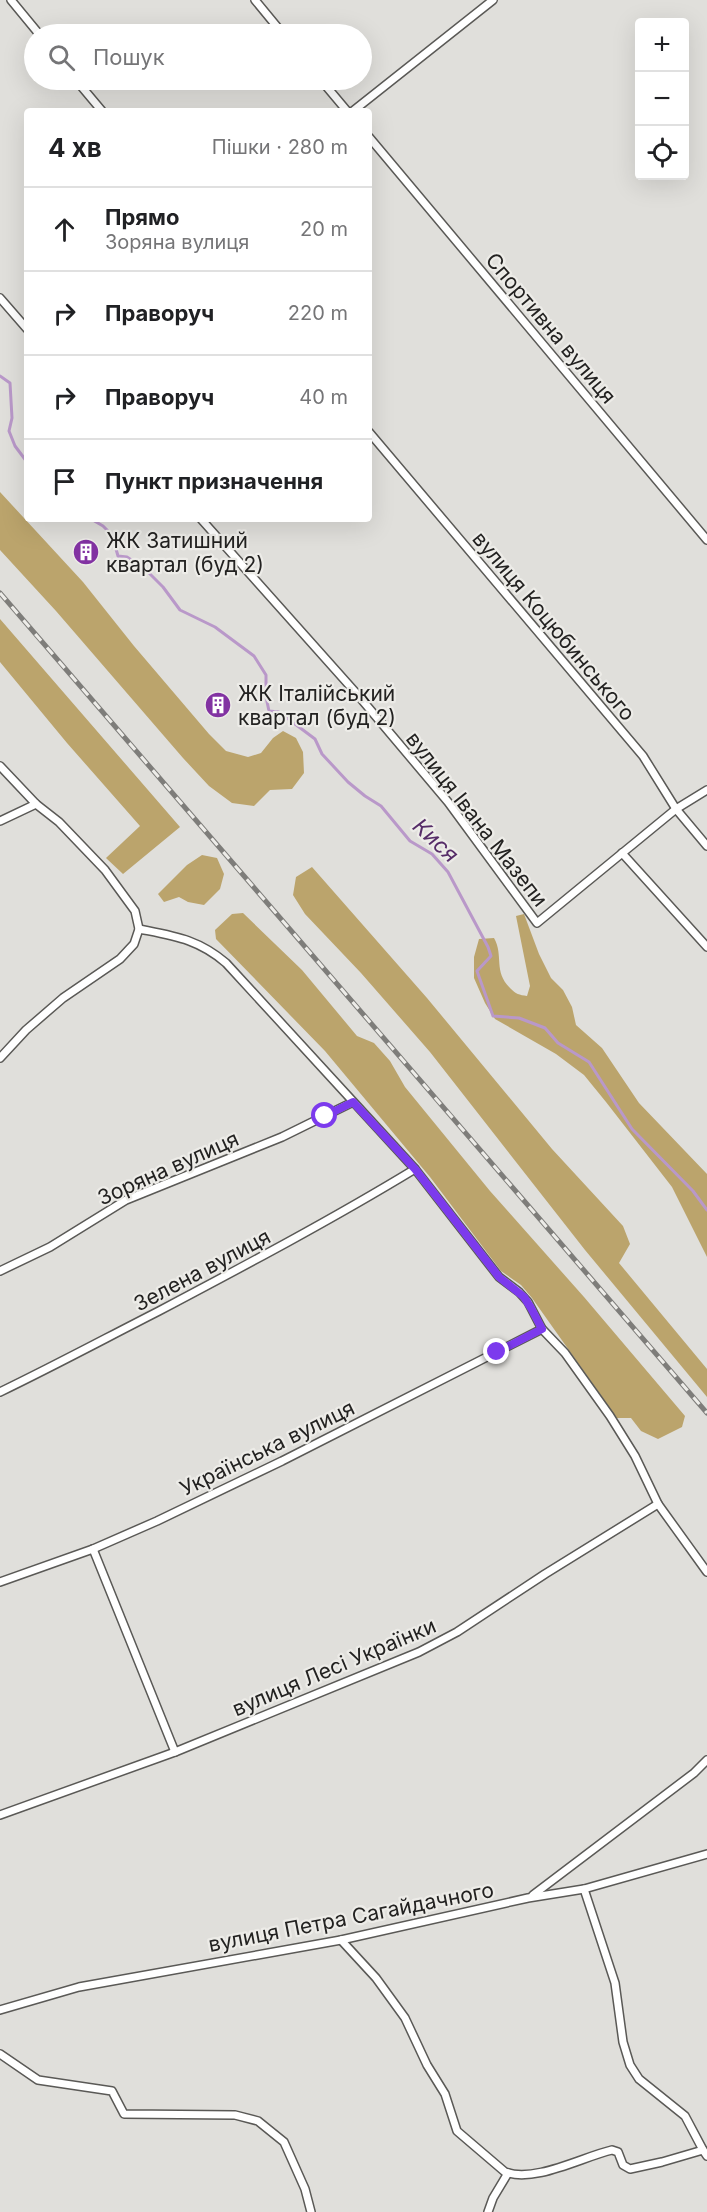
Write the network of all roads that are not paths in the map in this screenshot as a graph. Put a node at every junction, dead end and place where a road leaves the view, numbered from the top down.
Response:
1 (11, 0) edge
2 (255, 0) edge
3 (493, 0) edge
4 (31, 24) edge
5 (275, 24) edge
6 (84, 90) edge
7 (329, 90) edge
8 (99, 108) edge
9 (344, 108) edge
10 (357, 108) edge
11 (372, 141) edge
12 (0, 298) edge
13 (24, 326) edge
14 (372, 436) edge
15 (204, 522) edge
16 (707, 540) edge
17 (0, 765) edge
18 (707, 790) edge
19 (36, 804) junction
20 (676, 809) junction
21 (0, 821) edge
22 (707, 846) edge
23 (622, 853) junction
24 (139, 929) junction
25 (707, 947) edge
26 (0, 1058) edge
27 (353, 1102) junction
28 (415, 1169) junction
29 (0, 1271) edge
30 (542, 1329) junction
31 (0, 1392) edge
32 (658, 1504) junction
33 (93, 1549) junction
34 (707, 1572) edge
35 (0, 1582) edge
36 (175, 1752) junction
37 (707, 1761) edge
38 (0, 1815) edge
39 (707, 1854) edge
40 (584, 1889) junction
41 (528, 1898) junction
42 (341, 1940) junction
43 (0, 2010) edge
44 (0, 2054) edge
45 (705, 2153) edge
46 (508, 2173) junction
47 (310, 2212) edge
48 (488, 2212) edge

1 - 4 street
2 - 5 street
3 - 10 street
6 - 8 street
7 - 9 street
11 - 16 street, Спортивна вулиця
12 - 13 street
14 - 20 street, вулиця Коцюбинського
15 - 23 street, вулиця Івана Мазепи
17 - 19 street
18 - 20 street
19 - 21 street
19 - 24 street
20 - 22 street, вулиця Коцюбинського
20 - 23 street
23 - 25 street
24 - 26 street
24 - 27 street
27 - 28 street
27 - 29 street, Зоряна вулиця
28 - 30 street
28 - 31 street, Зелена вулиця
30 - 32 street
30 - 33 street, Українська вулиця
32 - 34 street
32 - 36 street, вулиця Лесі Українки
33 - 35 street, Українська вулиця
33 - 36 street
36 - 38 street, вулиця Лесі Українки
37 - 41 street
39 - 40 street, вулиця Петра Сагайдачного
40 - 41 street, вулиця Петра Сагайдачного
40 - 45 street
41 - 42 street, вулиця Петра Сагайдачного
42 - 43 street, вулиця Петра Сагайдачного
42 - 46 street
44 - 47 street
45 - 46 street
46 - 48 street

